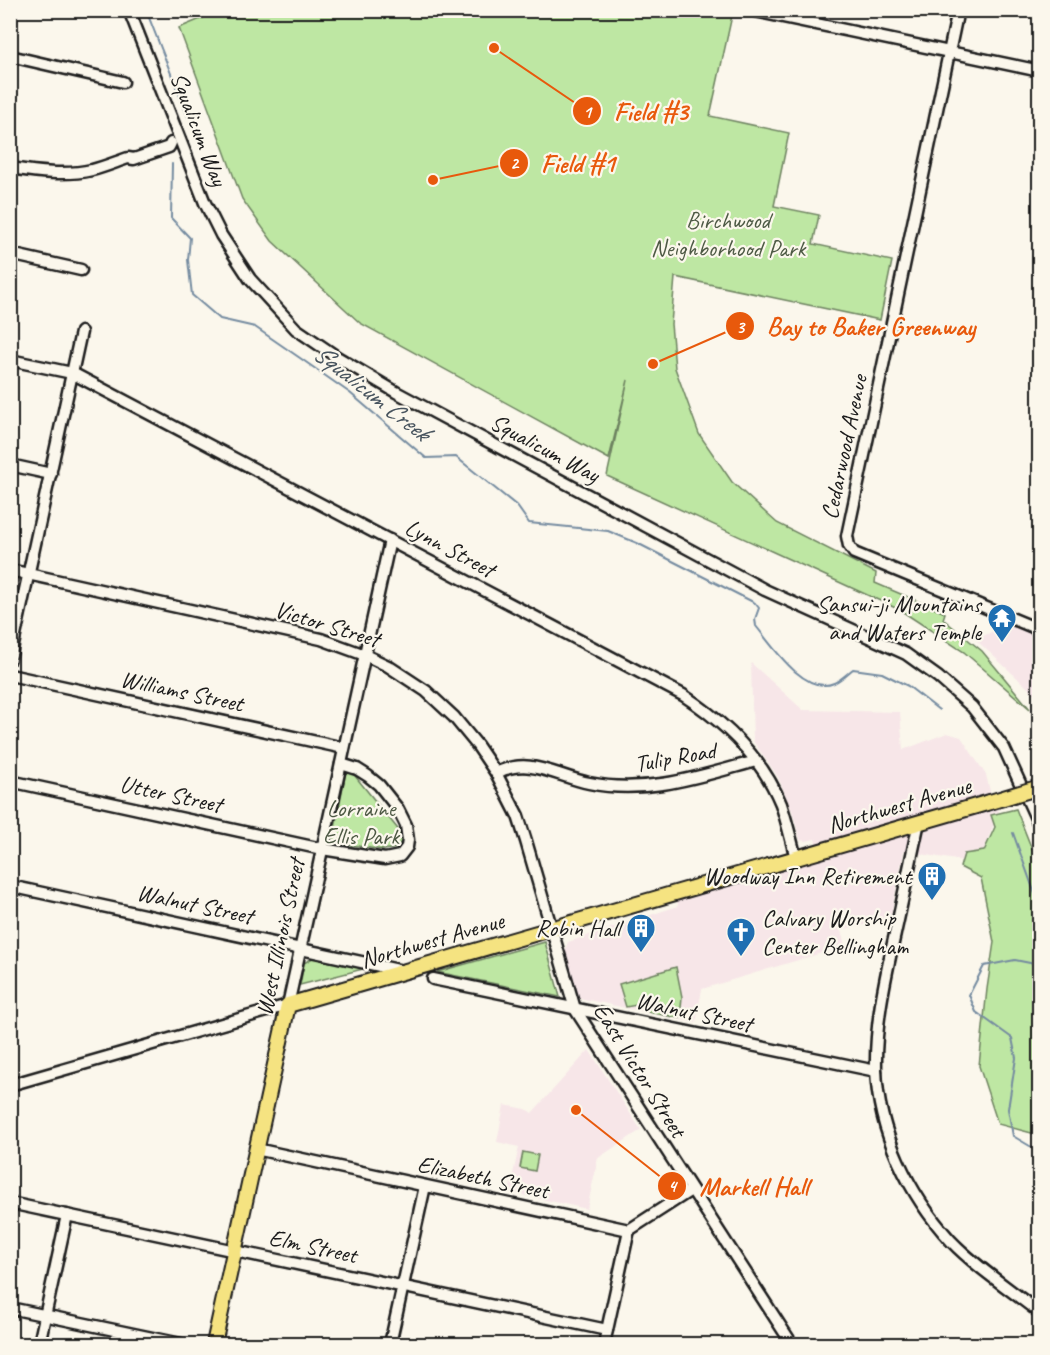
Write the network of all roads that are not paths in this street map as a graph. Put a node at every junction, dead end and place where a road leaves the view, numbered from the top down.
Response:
1 (129, 10) edge
2 (750, 10) edge
3 (957, 10) edge
4 (949, 52) junction
5 (10, 56) edge
6 (1040, 71) edge
7 (123, 82) dead end
8 (176, 141) junction
9 (10, 168) edge
10 (10, 254) edge
11 (81, 270) dead end
12 (81, 332) dead end
13 (10, 360) edge
14 (72, 374) junction
15 (10, 465) edge
16 (51, 474) junction
17 (390, 540) junction
18 (10, 570) edge
19 (29, 574) junction
20 (1040, 630) edge
21 (364, 655) junction
22 (10, 659) edge
23 (10, 675) edge
24 (344, 748) junction
25 (756, 761) junction
26 (340, 764) junction
27 (496, 773) junction
28 (10, 781) edge
29 (1040, 787) edge
30 (919, 822) junction
31 (1040, 827) edge
32 (322, 849) junction
33 (796, 858) junction
34 (10, 886) edge
35 (552, 928) junction
36 (300, 948) junction
37 (405, 971) junction
38 (433, 979) dead end
39 (288, 1005) junction
40 (575, 1008) junction
41 (876, 1071) junction
42 (10, 1085) edge
43 (256, 1149) junction
44 (425, 1186) junction
45 (691, 1190) junction
46 (10, 1203) edge
47 (67, 1215) junction
48 (629, 1230) junction
49 (234, 1251) junction
50 (403, 1287) junction
51 (10, 1308) edge
52 (1040, 1313) edge
53 (45, 1315) junction
54 (607, 1330) junction
55 (39, 1344) edge
56 (181, 1344) edge
57 (214, 1344) edge
58 (390, 1344) edge
59 (604, 1344) edge
60 (792, 1344) edge

1 - 8 street, Squalicum Way
2 - 4 street
3 - 4 street, Cedarwood Avenue
4 - 6 street
4 - 20 street, Cedarwood Avenue
5 - 7 street
8 - 9 street
8 - 31 street, Squalicum Way
10 - 11 street
12 - 14 street
13 - 14 street, Lynn Street
14 - 16 street
14 - 17 street, Lynn Street
15 - 16 street
16 - 19 street
17 - 21 street, West Illinois Street
17 - 25 street, Lynn Street
18 - 19 street, Victor Street
19 - 21 street, Victor Street
19 - 22 street
21 - 24 street, West Illinois Street
21 - 27 street, Victor Street
23 - 24 street, Williams Street
24 - 26 street, West Illinois Street
25 - 27 street, Tulip Road
25 - 33 street, Lynn Street
26 - 32 street, West Illinois Street
26 - 32 street, Utter Street
27 - 35 street, Victor Street
28 - 32 street, Utter Street
29 - 30 main road, Northwest Avenue, bridge
30 - 33 main road, Northwest Avenue
30 - 41 street
32 - 36 street, West Illinois Street
33 - 35 main road, Northwest Avenue
34 - 36 street, Walnut Street
35 - 37 main road, Northwest Avenue
35 - 40 street, East Victor Street
36 - 37 street, Walnut Street
36 - 39 street, West Illinois Street
37 - 39 main road, Northwest Avenue
38 - 40 street, Walnut Street
39 - 42 street, Northwest Avenue
39 - 43 main road, West Illinois Street
40 - 41 street, Walnut Street
40 - 45 street, East Victor Street
41 - 52 street
43 - 44 street, Elizabeth Street
43 - 49 main road, West Illinois Street
44 - 48 street, Elizabeth Street
44 - 50 street
45 - 48 street
45 - 60 street, East Victor Street
46 - 47 street, Elm Street
47 - 49 street, Elm Street
47 - 53 street
48 - 54 street
49 - 50 street, Elm Street
49 - 57 main road, West Illinois Street
50 - 54 street, Elm Street
50 - 58 street
51 - 53 street
53 - 55 street
53 - 56 street
54 - 59 street

